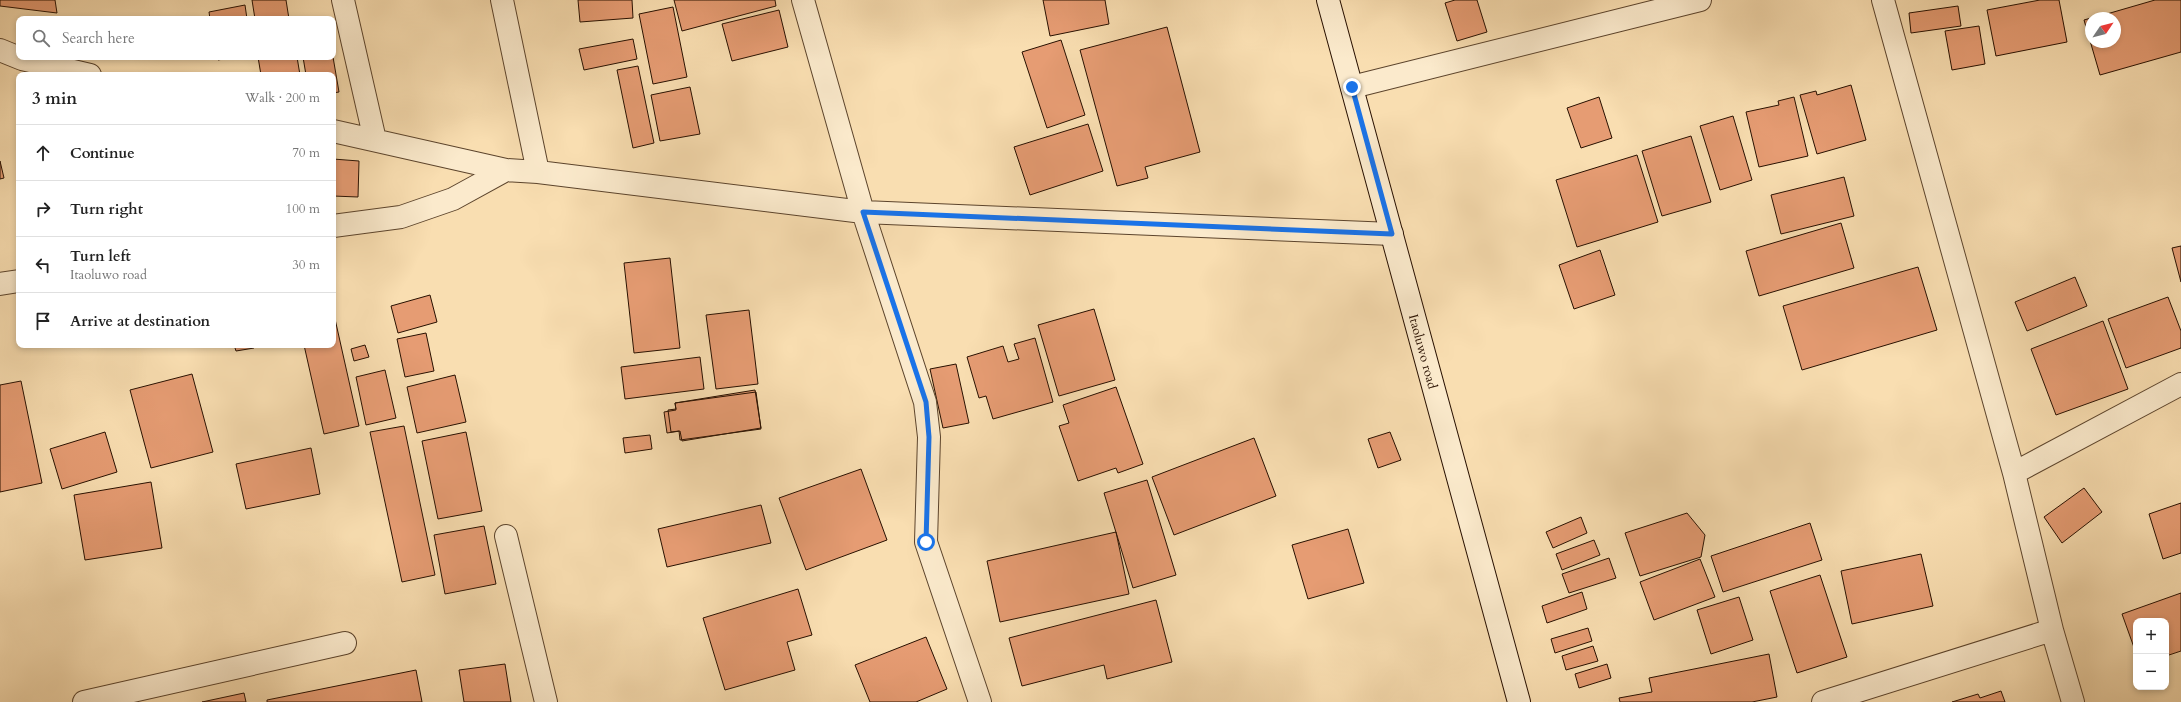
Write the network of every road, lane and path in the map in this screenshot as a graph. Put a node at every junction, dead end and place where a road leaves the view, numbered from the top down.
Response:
1 (343, 0) edge
2 (502, 0) edge
3 (802, 0) edge
4 (1328, 0) edge
5 (1700, 0) edge
6 (1883, 0) edge
7 (0, 50) edge
8 (16, 57) edge
9 (26, 60) edge
10 (77, 72) edge
11 (1352, 87) junction
12 (336, 132) edge
13 (375, 140) junction
14 (506, 170) junction
15 (538, 172) junction
16 (863, 212) junction
17 (336, 226) edge
18 (1392, 234) junction
19 (16, 281) edge
20 (0, 284) edge
21 (2181, 384) edge
22 (2014, 473) junction
23 (506, 536) dead end
24 (2052, 630) junction
25 (345, 643) dead end
26 (84, 702) edge
27 (546, 702) edge
28 (980, 702) edge
29 (1519, 702) edge
30 (1823, 702) edge
31 (2073, 702) edge

1 - 13 street
2 - 15 street
3 - 16 street
4 - 11 street, Itaoluwo road
5 - 11 street
6 - 22 street
7 - 8 street
9 - 10 street
11 - 18 street, Itaoluwo road
12 - 13 street
13 - 14 street
14 - 15 street
14 - 17 street
15 - 16 street
16 - 18 street
16 - 28 street
18 - 29 street, Itaoluwo road
19 - 20 street
21 - 22 street
22 - 24 street
23 - 27 street
24 - 30 street
24 - 31 street
25 - 26 street

